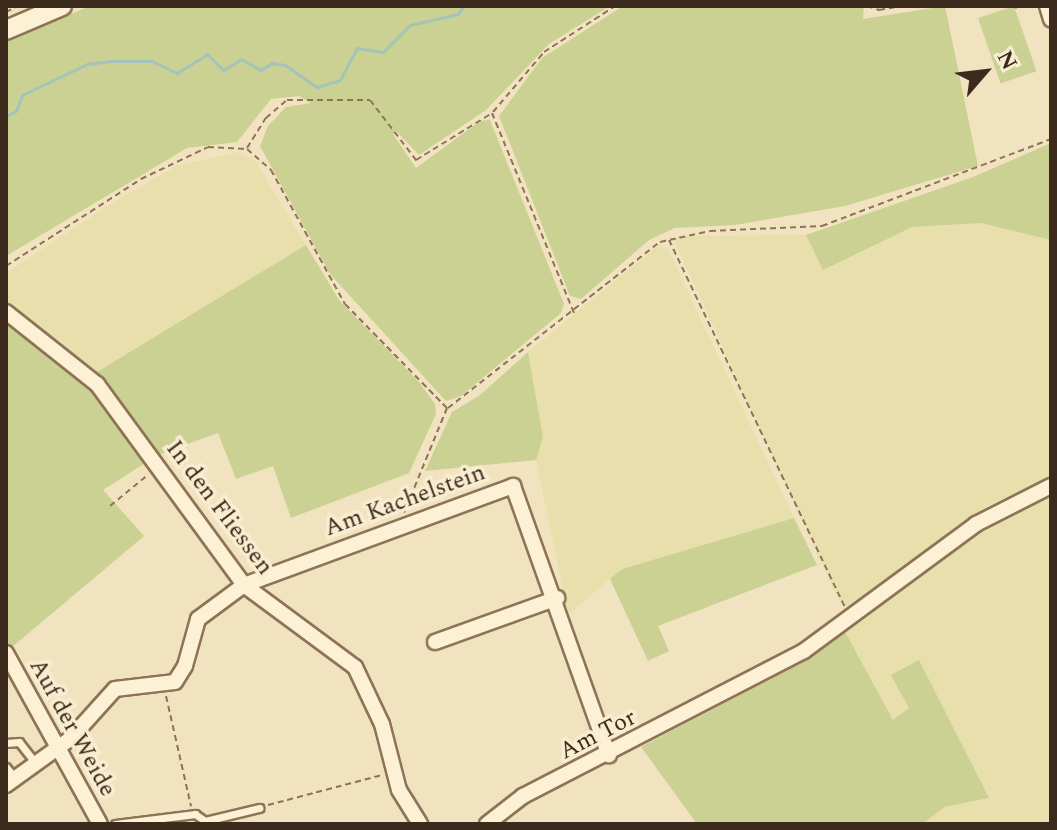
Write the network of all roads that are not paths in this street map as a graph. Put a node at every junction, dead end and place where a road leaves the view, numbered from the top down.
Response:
1 (62, 6) edge
2 (1047, 6) edge
3 (1051, 19) edge
4 (6, 30) edge
5 (6, 312) edge
6 (1051, 486) edge
7 (244, 585) junction
8 (557, 598) junction
9 (435, 642) dead end
10 (6, 653) edge
11 (6, 743) edge
12 (58, 746) junction
13 (609, 755) junction
14 (34, 761) junction
15 (9, 777) edge
16 (259, 808) road end
17 (100, 824) edge
18 (115, 824) edge
19 (420, 824) edge
20 (487, 824) edge

1 - 4 main road
2 - 3 street
5 - 7 street, In den Fliessen
6 - 13 street, Am Tor
7 - 8 street, Am Kachelstein
7 - 12 street, Am Kachelstein
7 - 19 street, In den Fliessen
8 - 9 street
8 - 13 street, Am Kachelstein
10 - 12 street, Auf der Weide
11 - 14 lane
12 - 14 street
12 - 17 street, Auf der Weide
13 - 20 street, Am Tor
14 - 15 street
16 - 18 lane

